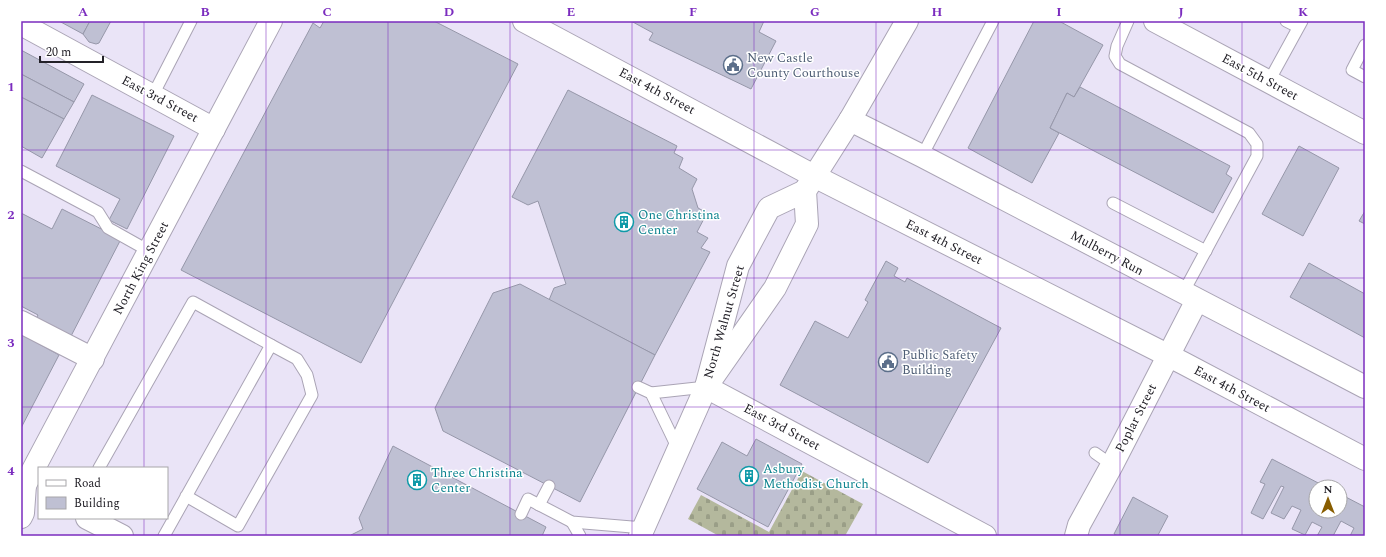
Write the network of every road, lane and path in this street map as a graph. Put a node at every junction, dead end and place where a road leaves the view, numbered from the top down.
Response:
1 (191, 21) edge
2 (271, 21) edge
3 (524, 21) edge
4 (906, 21) edge
5 (993, 21) edge
6 (1128, 21) edge
7 (1155, 21) edge
8 (1286, 21) edge
9 (21, 24) edge
10 (1300, 24) edge
11 (1365, 45) edge
12 (1365, 77) edge
13 (1269, 81) junction
14 (153, 95) junction
15 (850, 120) junction
16 (214, 129) junction
17 (1365, 133) edge
18 (922, 156) junction
19 (21, 171) edge
20 (810, 183) junction
21 (1113, 203) dead end
22 (149, 251) junction
23 (1206, 251) junction
24 (1190, 297) junction
25 (21, 322) edge
26 (271, 345) junction
27 (1169, 356) junction
28 (93, 359) junction
29 (638, 387) dead end
30 (706, 387) junction
31 (1365, 387) edge
32 (651, 393) junction
33 (678, 449) junction
34 (1365, 459) edge
35 (100, 467) edge
36 (549, 486) dead end
37 (27, 488) edge
38 (186, 496) junction
39 (539, 505) junction
40 (172, 510) edge
41 (520, 514) dead end
42 (21, 517) edge
43 (89, 519) edge
44 (572, 522) junction
45 (642, 532) edge
46 (122, 536) edge
47 (164, 536) edge
48 (580, 536) edge
49 (985, 536) edge
50 (1076, 536) edge

1 - 14 lane
2 - 16 main road, North King Street
3 - 20 main road, East 4th Street
4 - 15 main road
5 - 18 lane
6 - 23 lane
7 - 13 main road, East 5th Street
8 - 10 lane
9 - 14 main road, East 3rd Street
10 - 13 lane
11 - 12 lane
13 - 17 main road, East 5th Street
14 - 16 main road, East 3rd Street
15 - 18 main road, Mulberry Run
15 - 20 main road
16 - 22 main road, North King Street
18 - 24 main road, Mulberry Run
19 - 22 lane
20 - 27 main road, East 4th Street
20 - 30 main road, North Walnut Street
20 - 30 main road, North Walnut Street
21 - 23 lane
22 - 28 main road, North King Street
23 - 24 lane
24 - 27 main road, Poplar Street
24 - 31 main road, Mulberry Run
25 - 28 main road
26 - 35 lane
26 - 38 lane
26 - 38 lane
27 - 34 main road, East 4th Street
27 - 50 main road, Poplar Street
28 - 37 main road, North King Street
29 - 32 lane
30 - 32 lane
30 - 33 main road, North Walnut Street
30 - 49 main road, East 3rd Street
32 - 33 lane
33 - 45 main road, North Walnut Street
36 - 39 lane
37 - 42 main road, North King Street
38 - 40 lane
39 - 41 lane
39 - 44 lane
40 - 47 lane
43 - 46 main road
44 - 45 lane
44 - 48 lane

